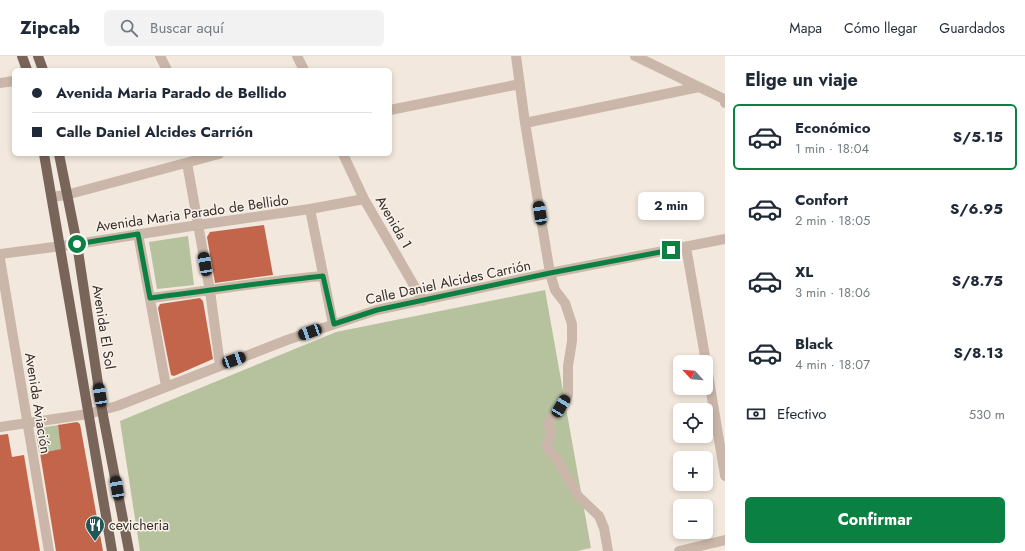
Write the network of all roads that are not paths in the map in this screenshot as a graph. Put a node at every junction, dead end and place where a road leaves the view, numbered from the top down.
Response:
1 (22, 56) edge
2 (38, 56) edge
3 (160, 56) edge
4 (297, 56) edge
5 (516, 56) edge
6 (635, 56) edge
7 (26, 68) edge
8 (42, 68) edge
9 (166, 68) edge
10 (303, 68) edge
11 (12, 81) edge
12 (0, 83) edge
13 (520, 84) junction
14 (699, 86) junction
15 (725, 101) edge
16 (392, 110) edge
17 (525, 123) junction
18 (44, 156) edge
19 (59, 156) edge
20 (209, 156) edge
21 (344, 156) edge
22 (187, 162) junction
23 (66, 195) junction
24 (52, 197) junction
25 (364, 199) junction
26 (310, 210) junction
27 (198, 225) junction
28 (138, 234) junction
29 (725, 239) edge
30 (77, 244) junction
31 (59, 246) junction
32 (686, 247) junction
33 (0, 254) edge
34 (0, 259) edge
35 (550, 273) junction
36 (323, 276) junction
37 (210, 291) junction
38 (150, 298) junction
39 (423, 301) junction
40 (334, 324) junction
41 (705, 355) edge
42 (220, 365) junction
43 (166, 386) junction
44 (712, 395) edge
45 (102, 410) junction
46 (88, 414) junction
47 (27, 423) junction
48 (0, 427) edge
49 (725, 476) edge
50 (725, 540) edge
51 (711, 547) edge
52 (49, 551) edge
53 (112, 551) edge
54 (128, 551) edge
55 (608, 551) edge
56 (679, 551) edge

1 - 7 main road
2 - 8 main road
3 - 9 street
4 - 10 street
5 - 13 street
6 - 14 street
11 - 12 street
13 - 16 street
13 - 17 street
14 - 15 street
14 - 17 street
17 - 35 street
18 - 24 main road
19 - 23 main road, Avenida El Sol
20 - 22 street
21 - 25 street, Avenida 1
22 - 23 street
22 - 27 street
23 - 24 street
23 - 30 main road, Avenida El Sol
24 - 31 main road
25 - 26 street, Avenida Maria Parado de Bellido
25 - 39 street, Avenida 1
26 - 27 street, Avenida Maria Parado de Bellido
26 - 36 street
27 - 28 street, Avenida Maria Parado de Bellido
27 - 37 street
28 - 30 street, Avenida Maria Parado de Bellido
28 - 38 street
29 - 32 street, Calle Daniel Alcides Carrión
30 - 31 street, Avenida Maria Parado de Bellido
30 - 45 main road, Avenida El Sol
31 - 33 street, Avenida Maria Parado de Bellido
31 - 46 main road
32 - 35 street, Calle Daniel Alcides Carrión
32 - 41 street
34 - 47 street, Avenida Aviación
35 - 39 street, Calle Daniel Alcides Carrión
35 - 55 street
36 - 37 street
36 - 40 street
37 - 38 street
37 - 42 street
38 - 43 street
39 - 40 street, Calle Daniel Alcides Carrión
40 - 42 street, Calle Daniel Alcides Carrión
42 - 43 street, Calle Daniel Alcides Carrión
43 - 45 street, Calle Daniel Alcides Carrión
44 - 49 street
45 - 46 street, Calle Daniel Alcides Carrión
45 - 54 main road, Avenida El Sol
46 - 47 street, Calle Daniel Alcides Carrión
46 - 53 main road
47 - 48 street, Calle Daniel Alcides Carrión
47 - 52 street, Avenida Aviación
50 - 51 street
51 - 56 street

